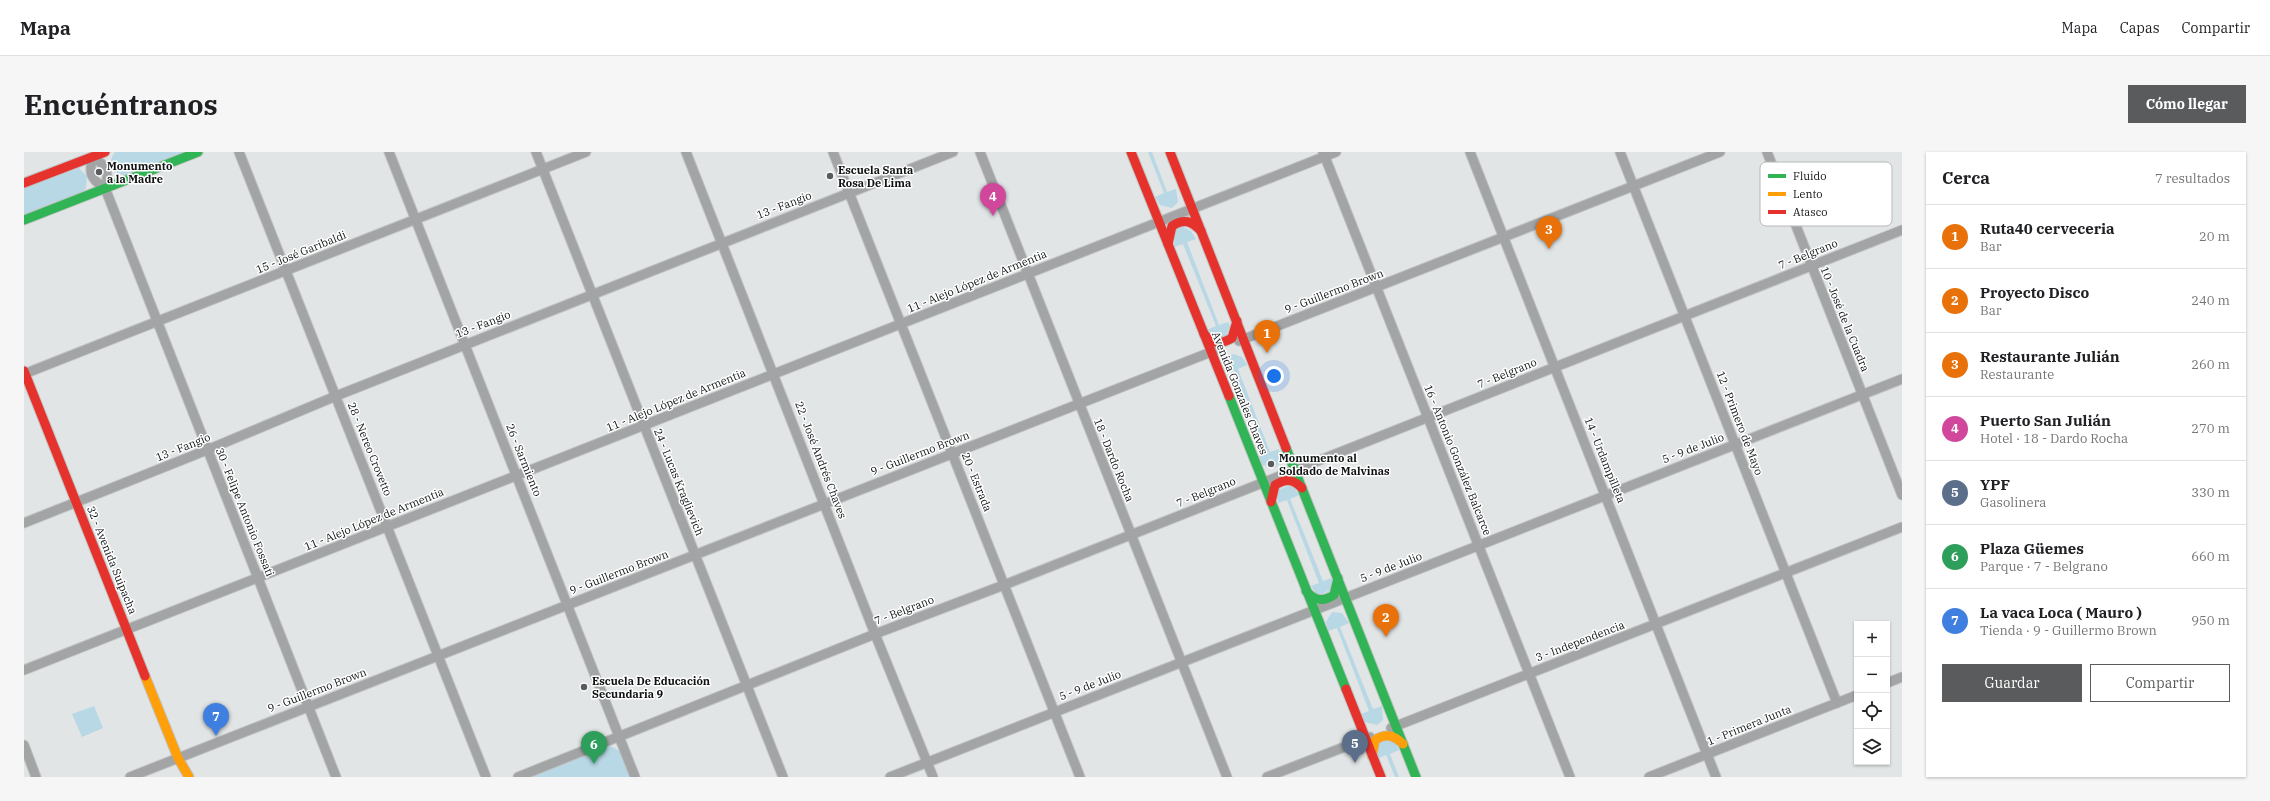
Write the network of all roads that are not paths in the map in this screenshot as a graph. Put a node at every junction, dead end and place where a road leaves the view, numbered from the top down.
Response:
1 (105, 152) edge
2 (198, 152) edge
3 (239, 152) edge
4 (389, 152) edge
5 (536, 152) edge
6 (586, 152) edge
7 (686, 152) edge
8 (833, 152) edge
9 (953, 152) edge
10 (980, 152) edge
11 (1131, 152) edge
12 (1170, 152) edge
13 (1336, 152) edge
14 (1470, 152) edge
15 (1620, 152) edge
16 (1720, 152) edge
17 (1767, 152) edge
18 (1324, 154) edge
19 (92, 155) edge
20 (1771, 162) edge
21 (543, 169) junction
22 (24, 184) edge
23 (1634, 186) junction
24 (105, 188) junction
25 (849, 193) junction
26 (1192, 209) junction
27 (416, 219) junction
28 (24, 220) edge
29 (1159, 222) junction
30 (1796, 226) edge
31 (1902, 230) edge
32 (1201, 231) junction
33 (1504, 237) junction
34 (722, 242) junction
35 (1168, 244) junction
36 (1812, 266) junction
37 (286, 270) junction
38 (1028, 274) junction
39 (1376, 287) junction
40 (593, 295) junction
41 (1685, 316) junction
42 (157, 321) junction
43 (1236, 321) junction
44 (901, 324) junction
45 (1204, 334) junction
46 (1244, 339) junction
47 (465, 344) junction
48 (1211, 352) junction
49 (1555, 367) junction
50 (24, 373) edge
51 (774, 374) junction
52 (1902, 379) edge
53 (1862, 394) junction
54 (336, 396) junction
55 (1079, 404) junction
56 (1429, 417) junction
57 (644, 425) junction
58 (1735, 444) junction
59 (208, 450) junction
60 (952, 454) junction
61 (1295, 470) junction
62 (517, 475) junction
63 (1263, 483) junction
64 (1302, 489) junction
65 (1606, 495) junction
66 (1902, 495) edge
67 (76, 502) junction
68 (1271, 502) junction
69 (825, 504) junction
70 (24, 523) edge
71 (387, 527) junction
72 (1902, 527) edge
73 (1131, 535) junction
74 (1479, 545) junction
75 (695, 555) junction
76 (1786, 573) junction
77 (258, 578) junction
78 (1338, 578) junction
79 (1004, 585) junction
80 (1306, 591) junction
81 (1345, 598) junction
82 (568, 605) junction
83 (1314, 610) junction
84 (1657, 624) junction
85 (127, 629) junction
86 (875, 634) junction
87 (438, 656) junction
88 (1181, 662) junction
89 (24, 670) edge
90 (1530, 673) junction
91 (1902, 677) edge
92 (1890, 682) edge
93 (747, 686) junction
94 (1854, 696) edge
95 (1837, 703) junction
96 (308, 707) junction
97 (1054, 712) junction
98 (1396, 726) junction
99 (620, 737) junction
100 (1365, 738) junction
101 (1403, 744) junction
102 (24, 746) edge
103 (1707, 754) junction
104 (1372, 756) junction
105 (178, 758) junction
106 (927, 762) junction
107 (36, 777) edge
108 (130, 777) edge
109 (182, 777) edge
110 (188, 777) edge
111 (336, 777) edge
112 (486, 777) edge
113 (518, 777) edge
114 (635, 777) edge
115 (783, 777) edge
116 (890, 777) edge
117 (933, 777) edge
118 (1080, 777) edge
119 (1226, 777) edge
120 (1267, 777) edge
121 (1381, 777) edge
122 (1416, 777) edge
123 (1570, 777) edge
124 (1649, 777) edge
125 (1716, 777) edge

1 - 19 main road
2 - 24 main road
3 - 37 street, 28 - Nereo Crovetto
4 - 27 street, 26 - Sarmiento
5 - 21 street, 24 - Lucas Kraglievich
6 - 21 street, 15 - José Garibaldi
7 - 34 street, 22 - José Andrés Chaves
8 - 25 street, 20 - Estrada
9 - 25 street, 13 - Fangio
10 - 38 street, 18 - Dardo Rocha
11 - 29 main road, Avenida Gonzales Chaves
12 - 26 main road, Avenida Gonzales Chaves
13 - 18 street, 11 - Alejo López de Armentia
14 - 33 street, 14 - Urdampilleta
15 - 23 street, 12 - Primero de Mayo
16 - 23 street, 9 - Guillermo Brown
17 - 20 street, 10 - José de la Cuadra
18 - 26 street, 11 - Alejo López de Armentia
18 - 39 street, 16 - Antonio González Balcarce
19 - 22 main road
19 - 24 street
19 - 24 street
21 - 27 street, 15 - José Garibaldi
21 - 40 street, 24 - Lucas Kraglievich
23 - 33 street, 9 - Guillermo Brown
23 - 41 street, 12 - Primero de Mayo
24 - 28 main road
24 - 42 street, 30 - Felipe Antonio Fossati
25 - 34 street, 13 - Fangio
25 - 44 street, 20 - Estrada
26 - 29 street, 11 - Alejo López de Armentia
26 - 32 main road, Avenida Gonzales Chaves
27 - 37 street, 15 - José Garibaldi
27 - 47 street, 26 - Sarmiento
29 - 35 main road, Avenida Gonzales Chaves
29 - 38 street, 11 - Alejo López de Armentia
30 - 36 street, 10 - José de la Cuadra
31 - 36 street, 7 - Belgrano
32 - 35 main road
32 - 43 main road, Avenida Gonzales Chaves
33 - 39 street, 9 - Guillermo Brown
33 - 49 street, 14 - Urdampilleta
34 - 40 street, 13 - Fangio
34 - 51 street, 22 - José Andrés Chaves
35 - 45 main road, Avenida Gonzales Chaves
36 - 41 street, 7 - Belgrano
36 - 53 street, 10 - José de la Cuadra
37 - 42 street, 15 - José Garibaldi
37 - 54 street, 28 - Nereo Crovetto
38 - 44 street, 11 - Alejo López de Armentia
38 - 55 street, 18 - Dardo Rocha
39 - 46 street, 9 - Guillermo Brown
39 - 56 street, 16 - Antonio González Balcarce
40 - 47 street, 13 - Fangio
40 - 57 street, 24 - Lucas Kraglievich
41 - 49 street, 7 - Belgrano
41 - 58 street, 12 - Primero de Mayo
42 - 50 street, 15 - José Garibaldi
42 - 59 street, 30 - Felipe Antonio Fossati
43 - 45 main road
43 - 46 main road, Avenida Gonzales Chaves
44 - 51 street, 11 - Alejo López de Armentia
44 - 60 street, 20 - Estrada
45 - 48 main road, Avenida Gonzales Chaves
46 - 48 street, 9 - Guillermo Brown
46 - 61 main road, Avenida Gonzales Chaves
47 - 54 street, 13 - Fangio
47 - 62 street, 26 - Sarmiento
48 - 55 street, 9 - Guillermo Brown
48 - 63 main road, Avenida Gonzales Chaves
49 - 56 street, 7 - Belgrano
49 - 65 street, 14 - Urdampilleta
50 - 67 main road, 32 - Avenida Suipacha
51 - 57 street, 11 - Alejo López de Armentia
51 - 69 street, 22 - José Andrés Chaves
52 - 53 street, 5 - 9 de Julio
53 - 58 street, 5 - 9 de Julio
53 - 66 street, 10 - José de la Cuadra
54 - 59 street, 13 - Fangio
54 - 71 street, 28 - Nereo Crovetto
55 - 60 street, 9 - Guillermo Brown
55 - 73 street, 18 - Dardo Rocha
56 - 61 street, 7 - Belgrano
56 - 74 street, 16 - Antonio González Balcarce
57 - 62 street, 11 - Alejo López de Armentia
57 - 75 street, 24 - Lucas Kraglievich
58 - 65 street, 5 - 9 de Julio
58 - 76 street, 12 - Primero de Mayo
59 - 67 street, 13 - Fangio
59 - 77 street, 30 - Felipe Antonio Fossati
60 - 69 street, 9 - Guillermo Brown
60 - 79 street, 20 - Estrada
61 - 63 street, 7 - Belgrano
61 - 64 main road, Avenida Gonzales Chaves
62 - 71 street, 11 - Alejo López de Armentia
62 - 82 street, 26 - Sarmiento
63 - 68 main road, Avenida Gonzales Chaves
63 - 73 street, 7 - Belgrano
64 - 68 main road
64 - 78 main road, Avenida Gonzales Chaves
65 - 74 street, 5 - 9 de Julio
65 - 84 street, 14 - Urdampilleta
67 - 70 street, 13 - Fangio
67 - 85 main road, 32 - Avenida Suipacha
68 - 80 main road, Avenida Gonzales Chaves
69 - 75 street, 9 - Guillermo Brown
69 - 86 street, 22 - José Andrés Chaves
71 - 77 street, 11 - Alejo López de Armentia
71 - 87 street, 28 - Nereo Crovetto
72 - 76 street, 3 - Independencia
73 - 79 street, 7 - Belgrano
73 - 88 street, 18 - Dardo Rocha
74 - 81 street, 5 - 9 de Julio
74 - 90 street, 16 - Antonio González Balcarce
75 - 82 street, 9 - Guillermo Brown
75 - 93 street, 24 - Lucas Kraglievich
76 - 84 street, 3 - Independencia
76 - 95 street, 12 - Primero de Mayo
77 - 85 street, 11 - Alejo López de Armentia
77 - 96 street, 30 - Felipe Antonio Fossati
78 - 80 main road
78 - 81 main road, Avenida Gonzales Chaves
79 - 86 street, 7 - Belgrano
79 - 97 street, 20 - Estrada
80 - 83 main road, Avenida Gonzales Chaves
81 - 83 street, 5 - 9 de Julio
81 - 98 main road, Avenida Gonzales Chaves
82 - 87 street, 9 - Guillermo Brown
82 - 99 street, 26 - Sarmiento
83 - 88 street, 5 - 9 de Julio
83 - 100 main road, Avenida Gonzales Chaves
84 - 90 street, 3 - Independencia
84 - 103 street, 14 - Urdampilleta
85 - 89 street, 11 - Alejo López de Armentia
85 - 105 main road, 32 - Avenida Suipacha
86 - 93 street, 7 - Belgrano
86 - 106 street, 22 - José Andrés Chaves
87 - 96 street, 9 - Guillermo Brown
87 - 112 street, 28 - Nereo Crovetto
88 - 97 street, 5 - 9 de Julio
88 - 119 street, 18 - Dardo Rocha
90 - 98 street, 3 - Independencia
90 - 123 street, 16 - Antonio González Balcarce
91 - 92 street
93 - 99 street, 7 - Belgrano
93 - 115 street, 24 - Lucas Kraglievich
94 - 95 street, 1 - Primera Junta
95 - 103 street, 1 - Primera Junta
96 - 105 street, 9 - Guillermo Brown
96 - 111 street, 30 - Felipe Antonio Fossati
97 - 106 street, 5 - 9 de Julio
97 - 118 street, 20 - Estrada
98 - 100 street, 3 - Independencia
98 - 101 main road, Avenida Gonzales Chaves
99 - 113 street, 7 - Belgrano
99 - 114 street, 26 - Sarmiento
100 - 104 main road, Avenida Gonzales Chaves
100 - 120 street, 3 - Independencia
101 - 104 main road
101 - 122 main road, Avenida Gonzales Chaves
102 - 107 street
103 - 124 street, 1 - Primera Junta
103 - 125 street, 14 - Urdampilleta
104 - 121 main road, Avenida Gonzales Chaves
105 - 108 street, 9 - Guillermo Brown
105 - 109 main road, 32 - Avenida Suipacha
105 - 110 main road, 32 - Avenida Suipacha
106 - 116 street, 5 - 9 de Julio
106 - 117 street, 22 - José Andrés Chaves

